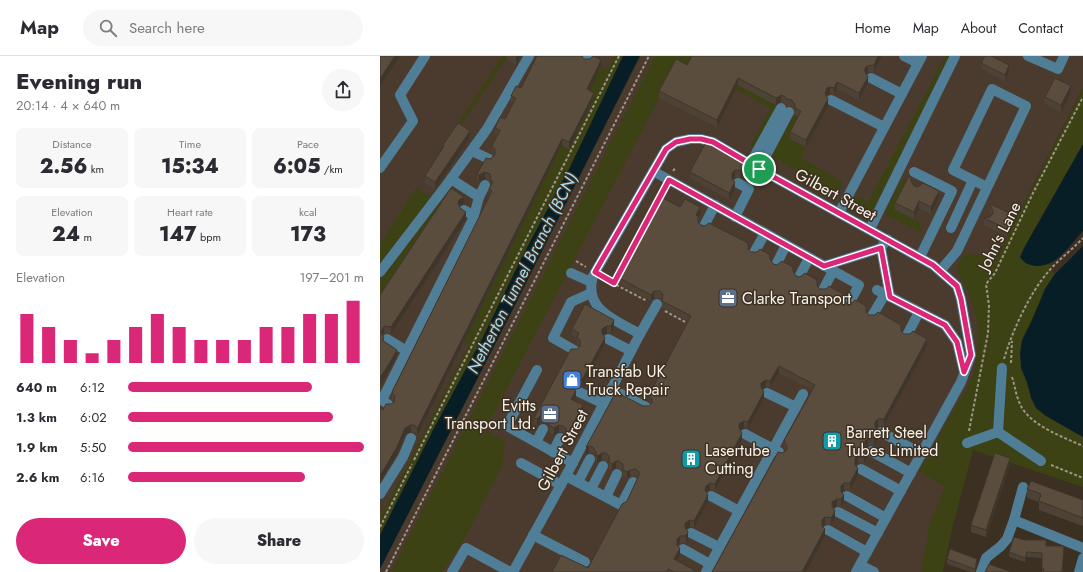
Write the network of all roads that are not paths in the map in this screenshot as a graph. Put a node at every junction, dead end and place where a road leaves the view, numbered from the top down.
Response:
1 (425, 56) edge
2 (529, 56) edge
3 (904, 56) edge
4 (955, 56) edge
5 (1028, 56) edge
6 (1064, 56) edge
7 (920, 60) edge
8 (871, 78) dead end
9 (902, 94) junction
10 (831, 100) dead end
11 (785, 110) dead end
12 (884, 127) junction
13 (472, 151) junction
14 (488, 159) edge
15 (755, 167) junction
16 (380, 168) edge
17 (653, 171) junction
18 (451, 179) junction
19 (974, 180) junction
20 (738, 183) dead end
21 (485, 185) dead end
22 (917, 186) edge
23 (987, 187) junction
24 (479, 197) junction
25 (715, 205) junction
26 (464, 210) edge
27 (976, 212) junction
28 (839, 213) junction
29 (474, 216) junction
30 (735, 217) junction
31 (987, 218) edge
32 (704, 226) edge
33 (951, 228) dead end
34 (870, 229) junction
35 (765, 233) junction
36 (887, 239) junction
37 (786, 245) junction
38 (881, 248) junction
39 (754, 253) edge
40 (920, 257) junction
41 (809, 258) junction
42 (776, 265) edge
43 (828, 268) junction
44 (940, 271) junction
45 (380, 272) edge
46 (571, 272) dead end
47 (799, 277) edge
48 (591, 282) junction
49 (823, 290) edge
50 (591, 293) junction
51 (884, 294) junction
52 (849, 304) edge
53 (656, 305) road end
54 (920, 312) junction
55 (872, 316) edge
56 (640, 334) junction
57 (908, 335) edge
58 (387, 339) dead end
59 (608, 339) dead end
60 (574, 350) edge
61 (407, 351) junction
62 (631, 351) junction
63 (1006, 366) road end
64 (537, 370) dead end
65 (964, 372) junction
66 (612, 389) junction
67 (579, 392) dead end
68 (767, 393) dead end
69 (803, 394) dead end
70 (384, 402) edge
71 (604, 404) junction
72 (646, 407) edge
73 (796, 407) junction
74 (543, 429) dead end
75 (881, 432) dead end
76 (998, 432) junction
77 (745, 434) dead end
78 (411, 438) dead end
79 (560, 438) dead end
80 (536, 442) junction
81 (967, 443) road end
82 (777, 451) junction
83 (871, 451) dead end
84 (553, 452) junction
85 (922, 454) junction
86 (590, 459) dead end
87 (1041, 461) road end
88 (521, 463) dead end
89 (573, 463) junction
90 (603, 466) dead end
91 (861, 469) dead end
92 (911, 472) junction
93 (618, 474) dead end
94 (564, 480) junction
95 (578, 482) junction
96 (633, 482) dead end
97 (1023, 487) dead end
98 (591, 489) junction
99 (901, 491) junction
100 (380, 494) edge
101 (711, 496) dead end
102 (847, 496) dead end
103 (606, 497) junction
104 (739, 511) junction
105 (838, 512) dead end
106 (886, 518) junction
107 (1014, 520) junction
108 (828, 530) dead end
109 (691, 533) dead end
110 (878, 533) junction
111 (534, 535) junction
112 (1083, 548) edge
113 (683, 549) dead end
114 (720, 552) junction
115 (867, 552) junction
116 (1083, 558) edge
117 (585, 562) dead end
118 (708, 568) edge
119 (858, 568) edge
120 (452, 572) edge
121 (512, 572) edge
122 (874, 572) edge
123 (981, 572) edge
124 (1079, 572) edge

1 - 16 street
2 - 13 street
3 - 7 street
4 - 34 street
5 - 6 street
7 - 9 street
8 - 9 street
9 - 12 street
10 - 12 street
11 - 15 street
12 - 28 street
13 - 14 street
13 - 18 street
15 - 17 street, Gilbert Street
15 - 28 street, Gilbert Street
17 - 25 street
17 - 48 street, Gilbert Street
18 - 24 street
18 - 45 street
19 - 23 street
19 - 23 street
19 - 33 street
20 - 30 street
21 - 24 street
22 - 40 street
23 - 27 street
24 - 29 street
25 - 30 street
25 - 32 street
26 - 29 street
27 - 31 street
27 - 44 street
28 - 34 street, Gilbert Street
29 - 61 street
30 - 35 street
34 - 36 street, Gilbert Street
35 - 37 street
35 - 39 street
36 - 38 street
36 - 40 street, Gilbert Street
37 - 41 street
37 - 42 street
38 - 43 street
38 - 51 street
40 - 44 street, Gilbert Street
41 - 43 street
41 - 47 street
43 - 49 street
43 - 52 street
44 - 65 street, Gilbert Street
46 - 48 street
48 - 50 street, Gilbert Street
50 - 56 street, Gilbert Street
50 - 60 street
51 - 54 street
51 - 55 street
53 - 56 street
54 - 57 street
54 - 65 street
56 - 62 street, Gilbert Street
58 - 61 street
59 - 62 street
61 - 70 street
62 - 66 street, Gilbert Street
63 - 76 street
64 - 80 street
65 - 85 street, Gilbert Street
66 - 71 street, Gilbert Street
66 - 72 street
67 - 71 street
68 - 73 street
69 - 73 street
71 - 89 street, Gilbert Street
73 - 82 street
74 - 80 street
75 - 85 street
76 - 81 street
76 - 87 street
77 - 82 street
78 - 100 street
79 - 84 street
80 - 84 street
82 - 104 street
83 - 92 street
84 - 89 street
85 - 92 street, Gilbert Street
86 - 95 street
88 - 94 street
89 - 94 street, Gilbert Street
90 - 98 street
91 - 99 street
92 - 99 street, Gilbert Street
93 - 103 street
94 - 95 street
94 - 111 street, Gilbert Street
95 - 98 street
96 - 103 street
97 - 107 street
98 - 103 street
99 - 106 street, Gilbert Street
101 - 104 street
102 - 106 street
104 - 114 street
105 - 110 street
106 - 110 street, Gilbert Street
107 - 112 street
107 - 123 street
108 - 115 street
109 - 114 street
110 - 115 street, Gilbert Street
111 - 117 street
111 - 121 street, Gilbert Street
113 - 118 street
114 - 118 street
115 - 119 street, Gilbert Street
116 - 124 street
119 - 122 street
120 - 121 street, Gilbert Street

